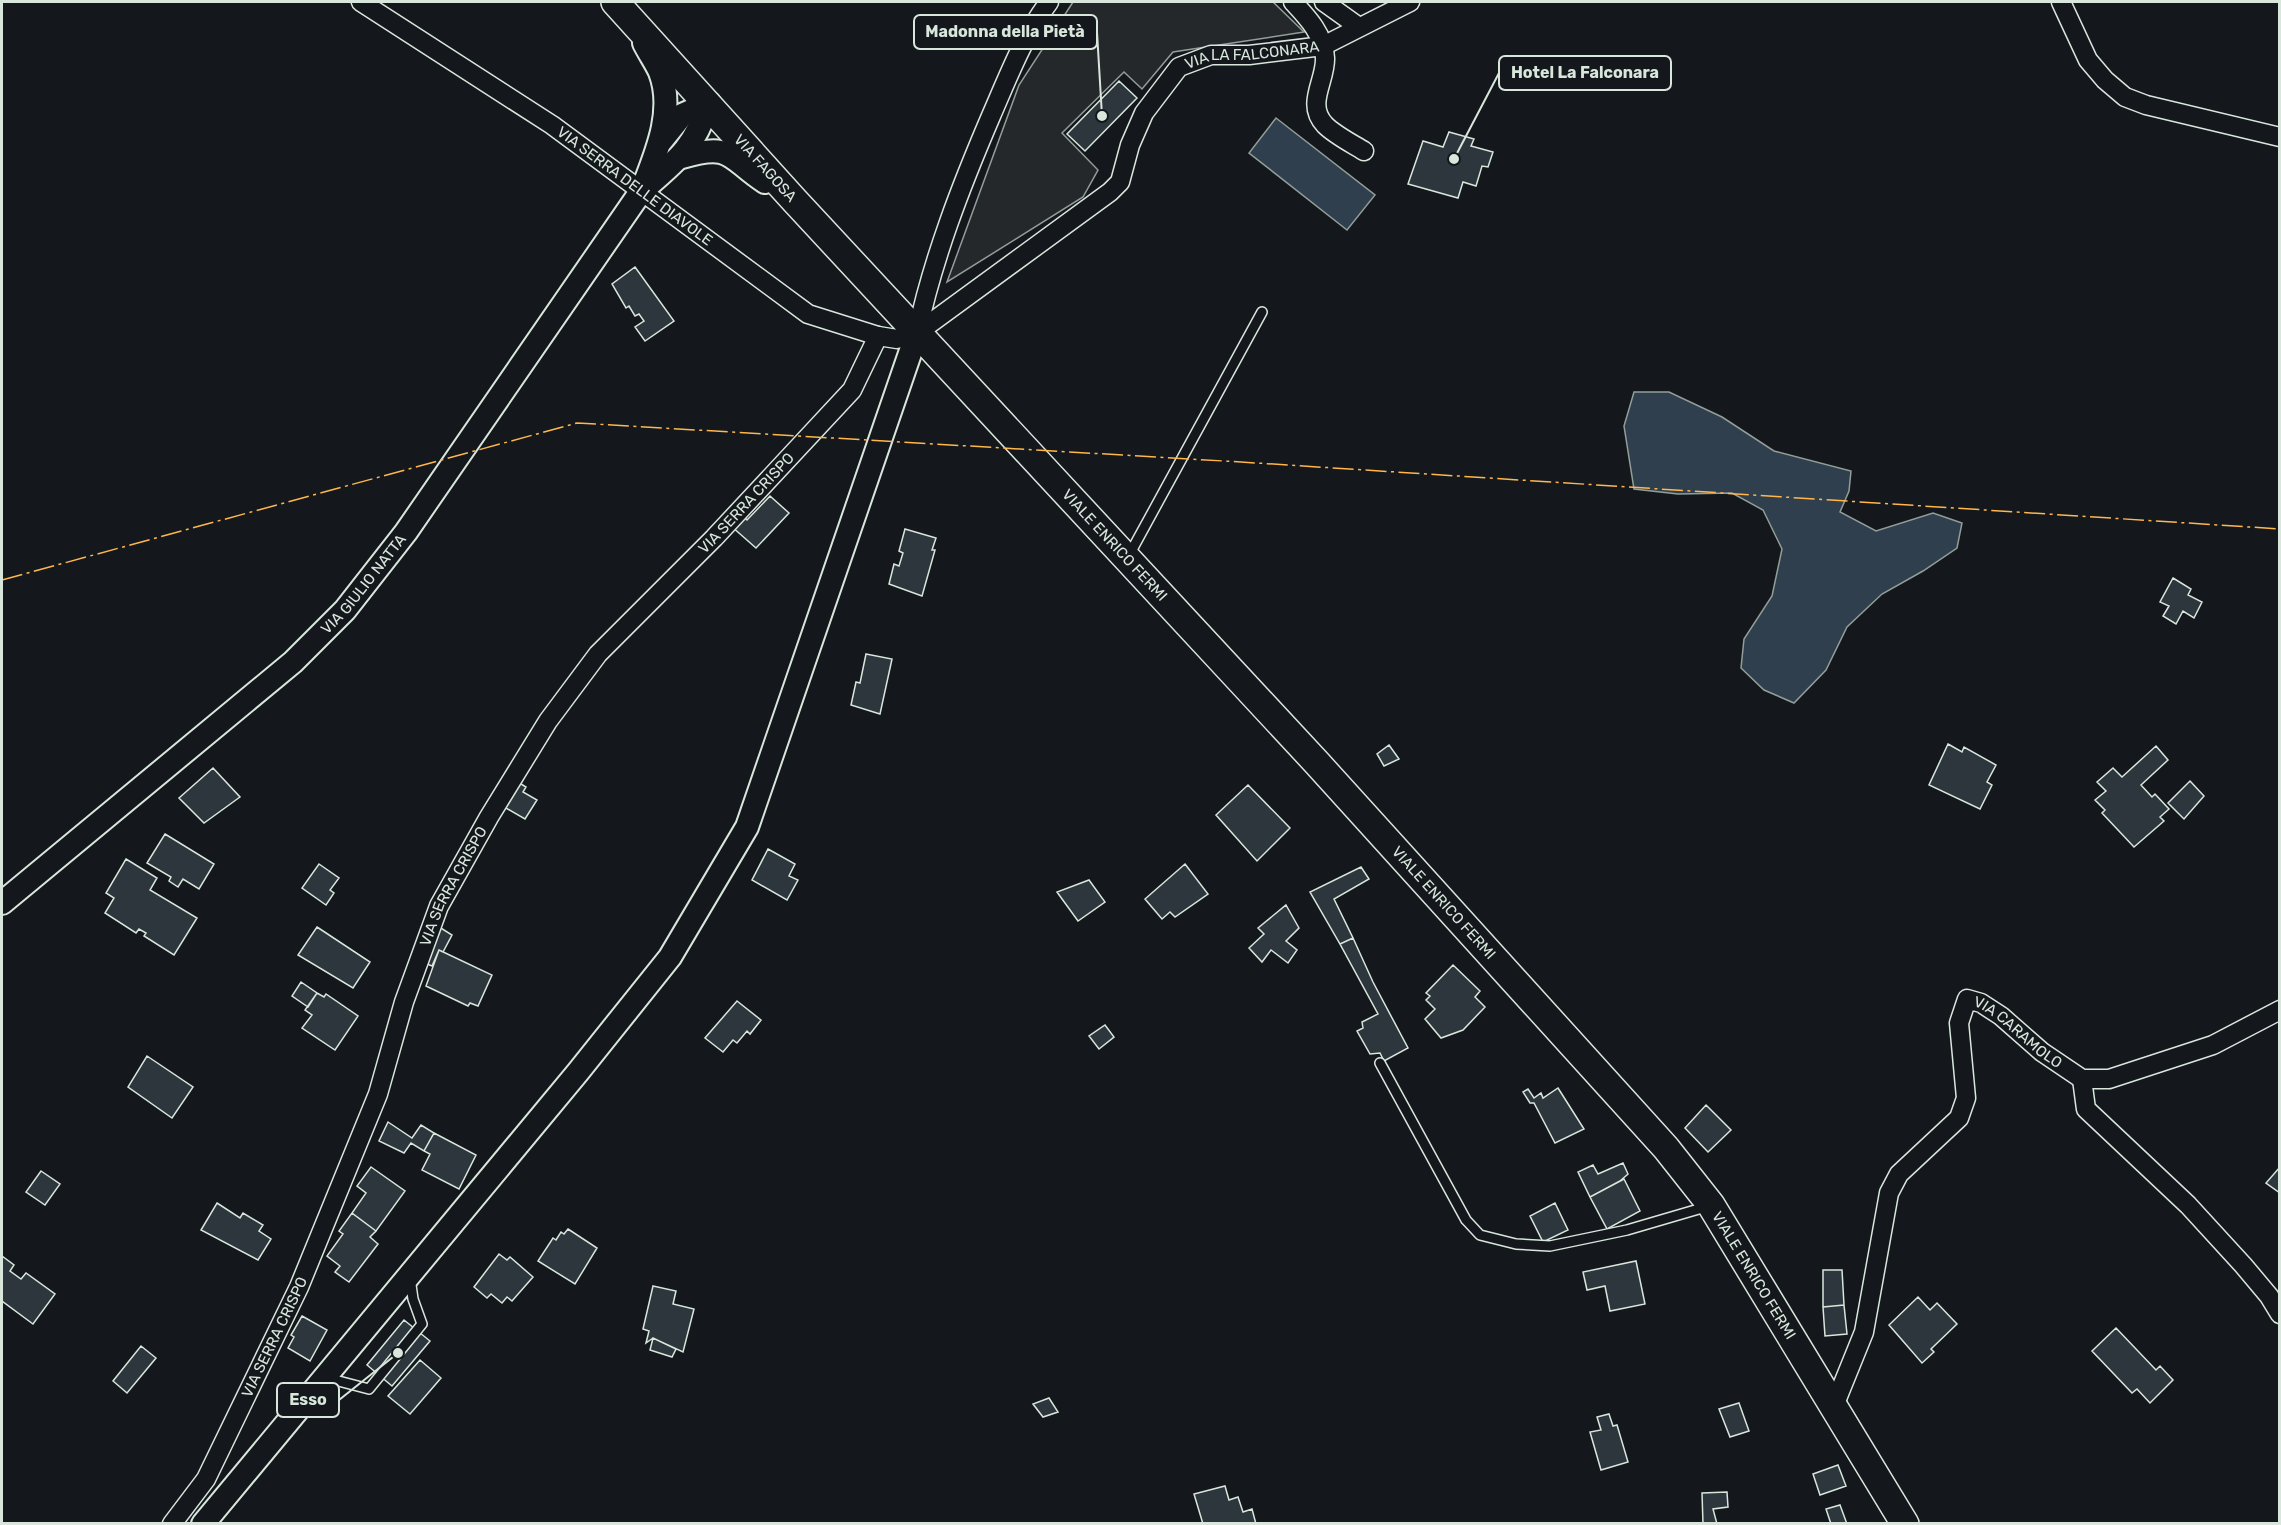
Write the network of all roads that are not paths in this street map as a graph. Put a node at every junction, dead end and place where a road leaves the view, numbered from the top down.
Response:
1 (361, 2) edge
2 (1049, 2) edge
3 (1293, 2) edge
4 (1324, 2) edge
5 (1410, 2) edge
6 (2061, 2) edge
7 (624, 11) edge
8 (1359, 27) junction
9 (1323, 46) junction
10 (709, 103) junction
11 (2280, 136) edge
12 (661, 141) junction
13 (1364, 151) dead end
14 (682, 157) junction
15 (642, 190) junction
16 (795, 201) junction
17 (1262, 312) dead end
18 (917, 333) junction
19 (878, 336) junction
20 (1127, 559) junction
21 (2, 903) edge
22 (2280, 1010) edge
23 (1380, 1063) dead end
24 (2082, 1079) junction
25 (1711, 1205) junction
26 (410, 1275) junction
27 (2280, 1314) edge
28 (325, 1377) junction
29 (1834, 1406) junction
30 (172, 1524) edge
31 (203, 1524) edge
32 (1905, 1524) edge

1 - 15 street, VIA SERRA DELLE DIAVOLE
2 - 18 street
3 - 9 street
4 - 8 street
5 - 8 street, VIA LA FALCONARA
6 - 11 street
7 - 10 main road, VIA FAGOSA
7 - 12 street
8 - 9 street, VIA LA FALCONARA
9 - 13 street
9 - 18 street, VIA LA FALCONARA
10 - 12 street
10 - 14 street
10 - 16 main road, VIA FAGOSA
12 - 15 street
14 - 15 street
14 - 16 street
15 - 19 street, VIA SERRA DELLE DIAVOLE
15 - 21 street, VIA GIULIO NATTA
16 - 18 main road, VIA FAGOSA
17 - 20 lane
18 - 19 street, VIA SERRA DELLE DIAVOLE
18 - 20 main road, VIALE ENRICO FERMI
18 - 26 street
19 - 30 street, VIA SERRA CRISPO
20 - 25 main road, VIALE ENRICO FERMI
22 - 24 street
23 - 25 lane
24 - 27 street
24 - 29 street, VIA CARAMOLO
25 - 29 main road, VIALE ENRICO FERMI
26 - 28 street
26 - 28 lane
28 - 31 street
29 - 32 main road, VIALE ENRICO FERMI

